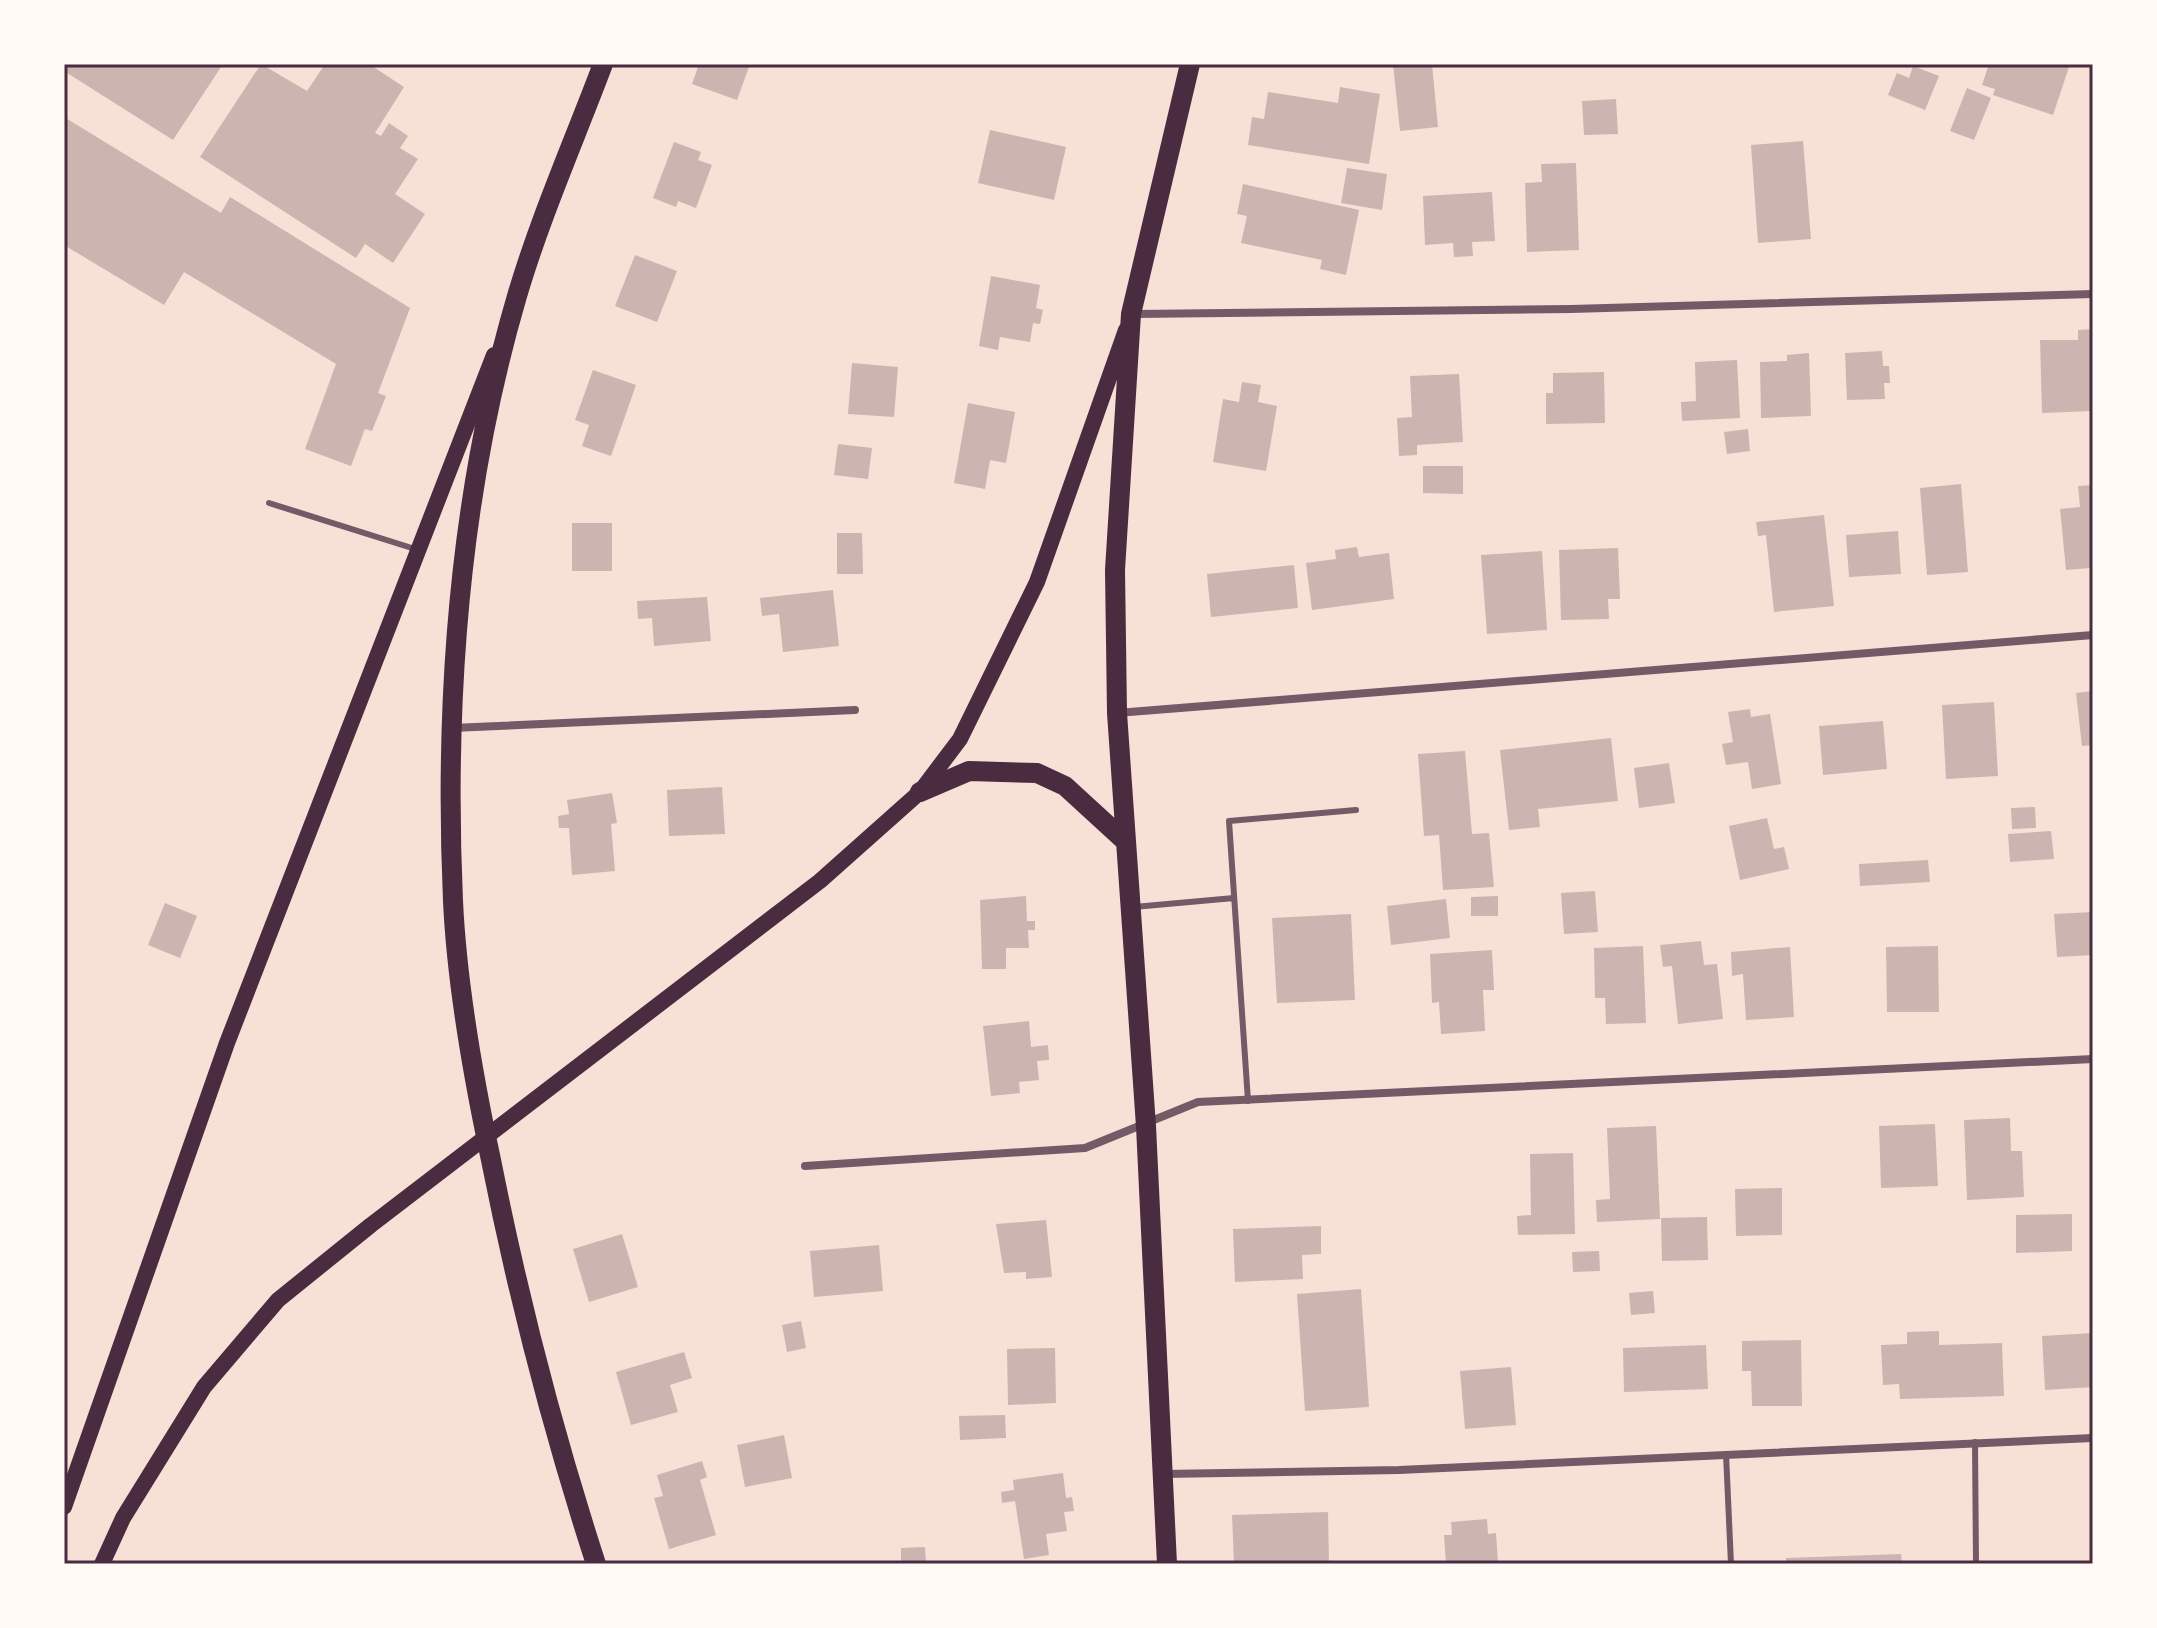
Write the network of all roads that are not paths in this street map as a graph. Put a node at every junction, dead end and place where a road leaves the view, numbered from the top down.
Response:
1 (603, 64) edge
2 (1190, 64) edge
3 (518, 294) junction
4 (2093, 294) edge
5 (1131, 314) junction
6 (269, 503) dead end
7 (418, 551) junction
8 (2093, 635) edge
9 (855, 710) dead end
10 (1117, 713) junction
11 (452, 728) junction
12 (920, 792) junction
13 (1356, 810) dead end
14 (1125, 841) junction
15 (1234, 898) junction
16 (1130, 907) junction
17 (2093, 1059) edge
18 (1248, 1101) junction
19 (1146, 1126) junction
20 (805, 1166) dead end
21 (2093, 1438) edge
22 (1975, 1442) junction
23 (1726, 1454) junction
24 (1162, 1474) junction
25 (64, 1507) edge
26 (102, 1564) edge
27 (596, 1564) edge
28 (1167, 1564) edge
29 (1731, 1564) edge
30 (1976, 1564) edge

1 - 3 main road
2 - 5 main road
3 - 7 main road
3 - 11 main road
4 - 5 street
5 - 10 main road
5 - 12 main road
6 - 7 lane
7 - 25 main road
8 - 10 street
9 - 11 street
10 - 14 main road
11 - 27 main road
12 - 14 main road
12 - 26 main road
13 - 15 lane
14 - 16 main road
15 - 16 lane
15 - 18 lane
16 - 19 main road
17 - 18 street
18 - 19 street
19 - 20 street
19 - 24 main road
21 - 22 street
22 - 23 street
22 - 30 lane
23 - 24 street
23 - 29 lane
24 - 28 main road

